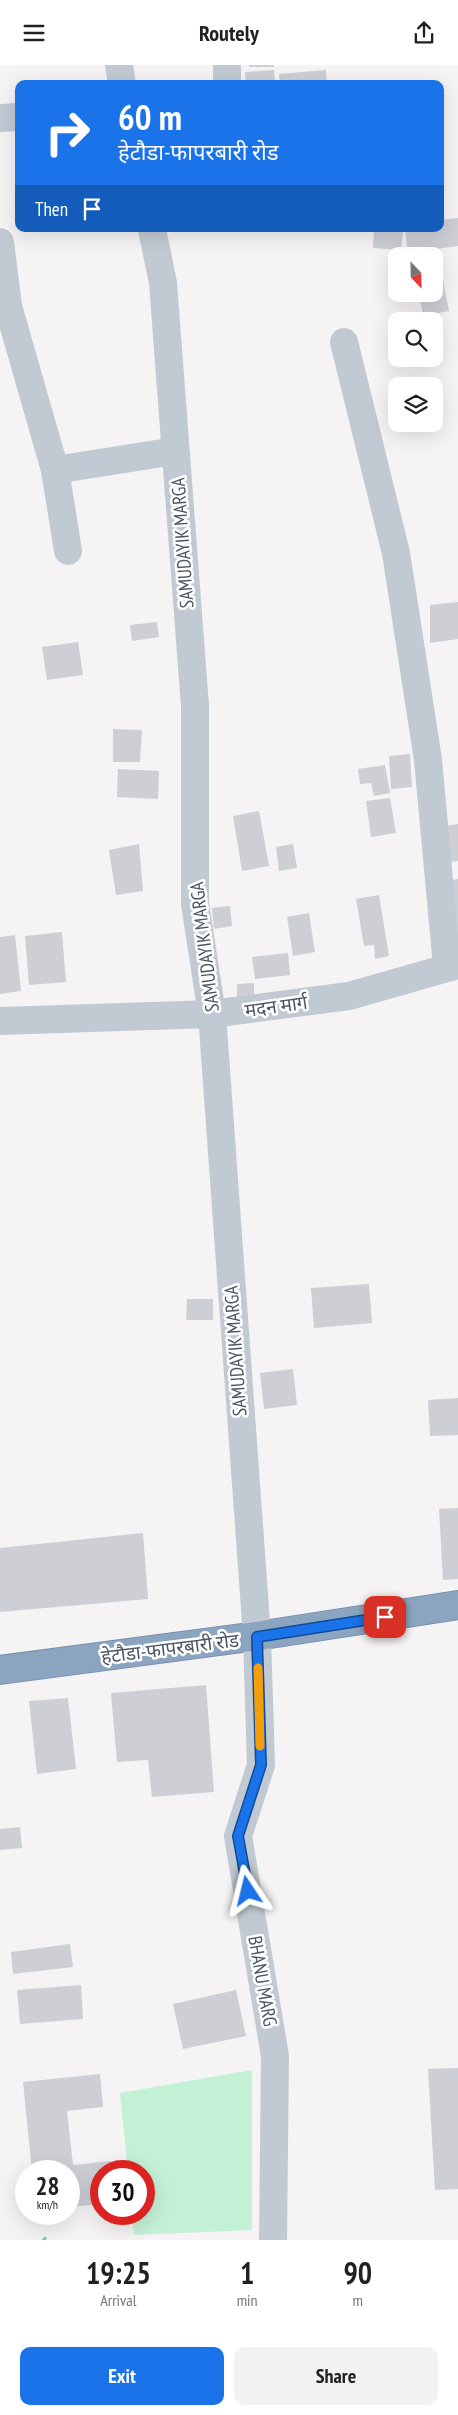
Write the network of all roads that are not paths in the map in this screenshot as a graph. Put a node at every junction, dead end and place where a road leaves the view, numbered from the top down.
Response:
1 (118, 65) edge
2 (227, 65) edge
3 (121, 80) edge
4 (227, 80) edge
5 (15, 117) edge
6 (0, 118) edge
7 (153, 232) edge
8 (0, 242) edge
9 (344, 342) dead end
10 (175, 451) junction
11 (55, 470) junction
12 (68, 551) dead end
13 (453, 966) edge
14 (212, 1015) junction
15 (0, 1021) edge
16 (458, 1605) edge
17 (257, 1637) junction
18 (0, 1670) edge
19 (273, 2240) edge

1 - 3 street
2 - 4 street
5 - 6 street
7 - 10 street, SAMUDAYIK MARGA
8 - 11 street
9 - 13 street
10 - 11 street
10 - 14 street, SAMUDAYIK MARGA
11 - 12 street
13 - 14 street, मदन मार्ग
14 - 15 street, मदन मार्ग
14 - 17 street, SAMUDAYIK MARGA
16 - 17 highway, हेटौडा-फापरबारी रोड
17 - 18 highway, हेटौडा-फापरबारी रोड
17 - 19 street, BHANU MARG

